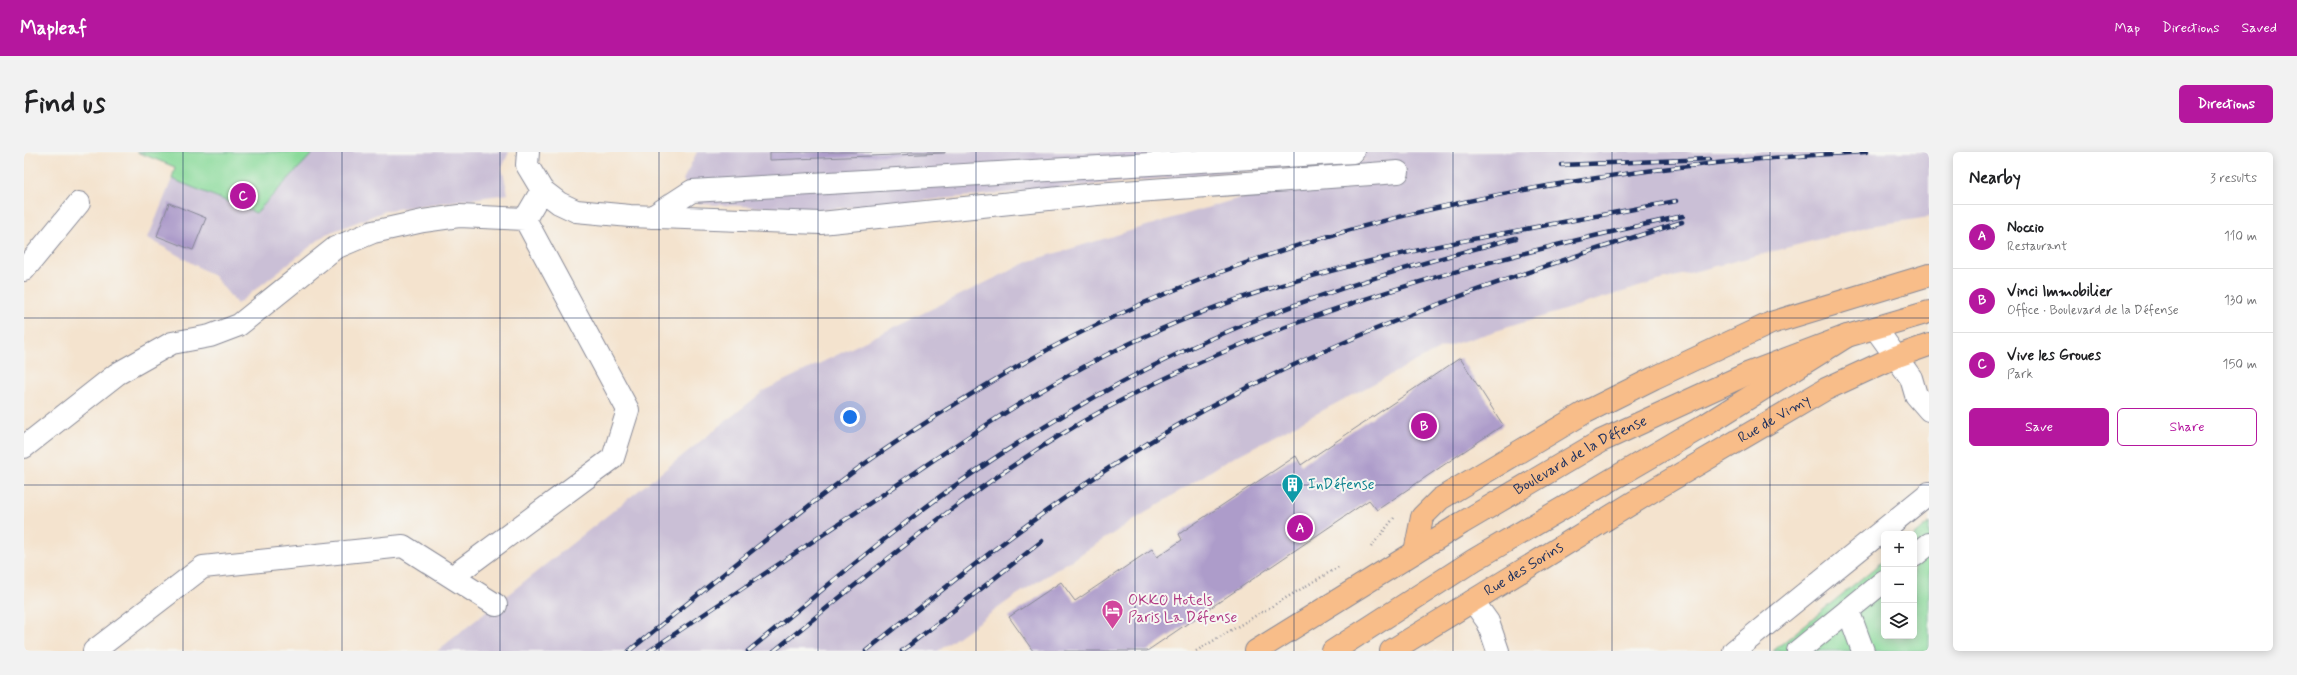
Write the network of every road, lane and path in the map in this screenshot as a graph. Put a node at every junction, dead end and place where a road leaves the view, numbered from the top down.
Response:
1 (528, 152) edge
2 (1354, 152) edge
3 (1103, 159) edge
4 (1398, 172) dead end
5 (542, 190) junction
6 (79, 203) dead end
7 (652, 217) junction
8 (525, 219) junction
9 (24, 270) edge
10 (1929, 275) edge
11 (1929, 312) edge
12 (1876, 329) junction
13 (1847, 336) junction
14 (1929, 345) edge
15 (1895, 357) junction
16 (1929, 410) edge
17 (24, 447) edge
18 (1657, 488) joint
19 (1929, 493) edge
20 (1929, 544) edge
21 (1415, 552) junction
22 (1917, 554) edge
23 (452, 577) junction
24 (1881, 583) edge
25 (1474, 601) junction
26 (496, 605) dead end
27 (1848, 610) junction
28 (94, 651) edge
29 (1256, 651) edge
30 (1333, 651) edge
31 (1391, 651) edge
32 (1498, 651) edge
33 (1734, 651) edge
34 (1798, 651) edge
35 (1863, 651) edge

1 - 5 street
2 - 3 street
3 - 7 street
4 - 7 street
5 - 7 street
5 - 8 street
6 - 9 street
8 - 17 street
8 - 23 street
10 - 21 main road
11 - 12 main road, Boulevard de la Défense
12 - 13 main road, Boulevard de la Défense
12 - 15 street
13 - 21 main road, Boulevard de la Défense
13 - 30 main road
14 - 15 main road, Rue de Vimy
15 - 16 street
15 - 18 main road, Rue de Vimy
18 - 25 main road, Rue des Sorins
19 - 33 street
20 - 22 street
21 - 29 main road, Boulevard de la Défense
23 - 26 street
23 - 28 street
24 - 27 street
25 - 31 main road, Rue des Sorins
25 - 32 street
27 - 34 street
27 - 35 street

